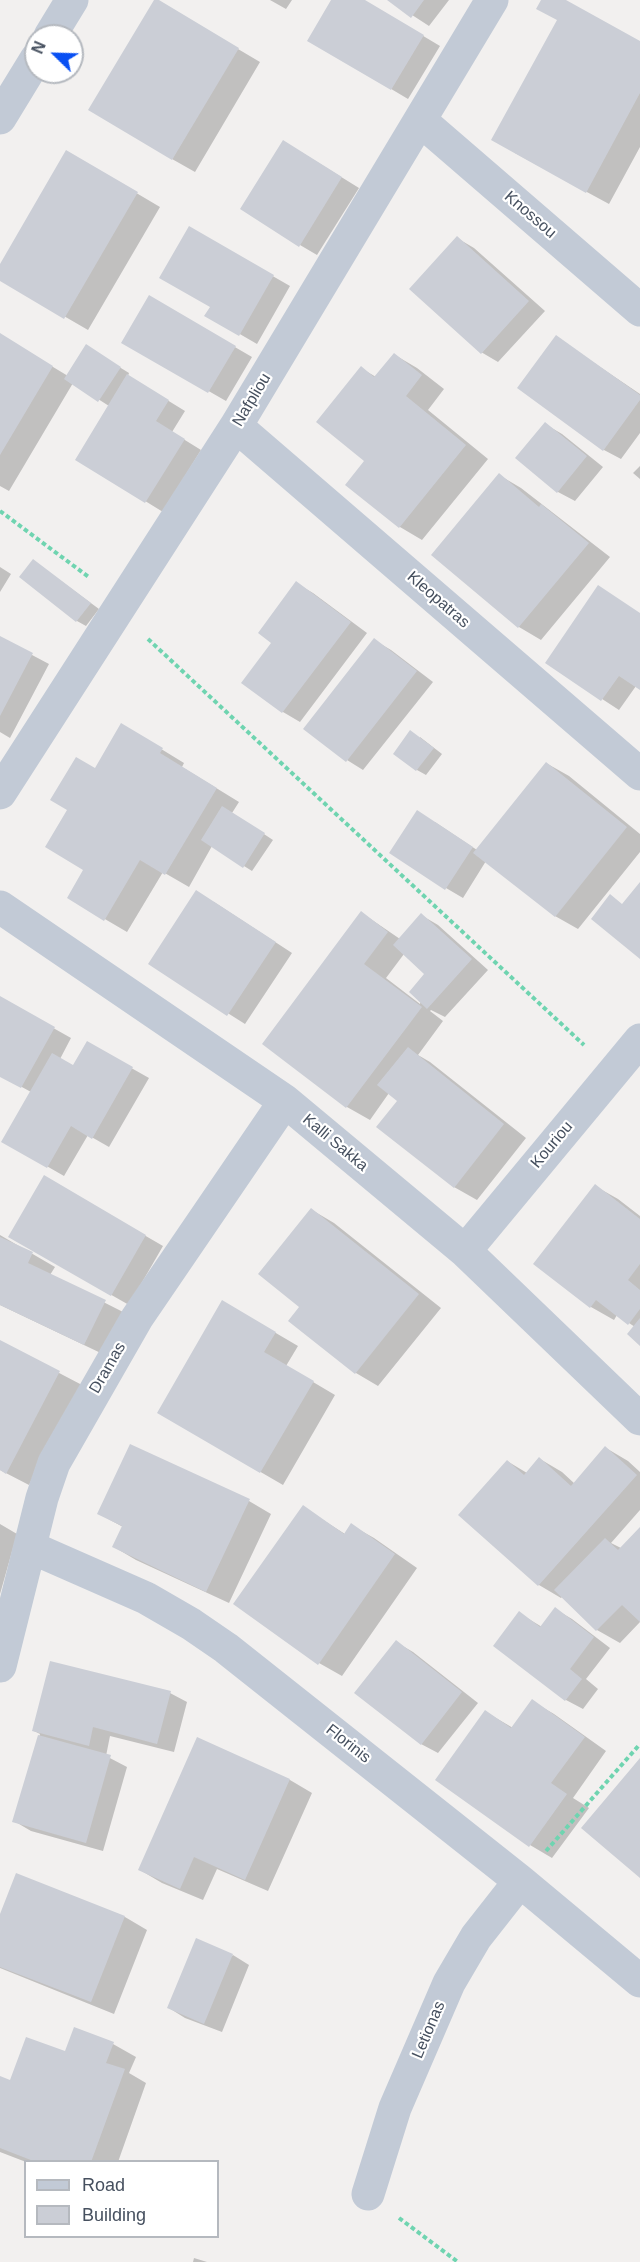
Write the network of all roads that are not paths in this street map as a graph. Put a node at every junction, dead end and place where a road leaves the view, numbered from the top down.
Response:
1 (72, 0) edge
2 (492, 0) edge
3 (57, 24) edge
4 (24, 79) edge
5 (0, 118) edge
6 (421, 121) junction
7 (640, 310) edge
8 (236, 426) junction
9 (640, 774) edge
10 (0, 794) edge
11 (0, 907) edge
12 (640, 1040) edge
13 (285, 1101) junction
14 (465, 1251) junction
15 (640, 1419) edge
16 (30, 1547) junction
17 (0, 1666) edge
18 (520, 1881) junction
19 (640, 1981) edge
20 (368, 2194) road end

1 - 3 street
2 - 6 street, Nafpliou
4 - 5 street
6 - 7 street, Knossou
6 - 8 street, Nafpliou
8 - 9 street, Kleopatras
8 - 10 street, Nafpliou
11 - 13 street, Kalli Sakka
12 - 14 street, Kouriou
13 - 14 street, Kalli Sakka
13 - 16 street, Dramas
14 - 15 street, Kalli Sakka
16 - 17 street, Dramas
16 - 18 street, Florinis
18 - 19 street, Florinis
18 - 20 street, Letionas

